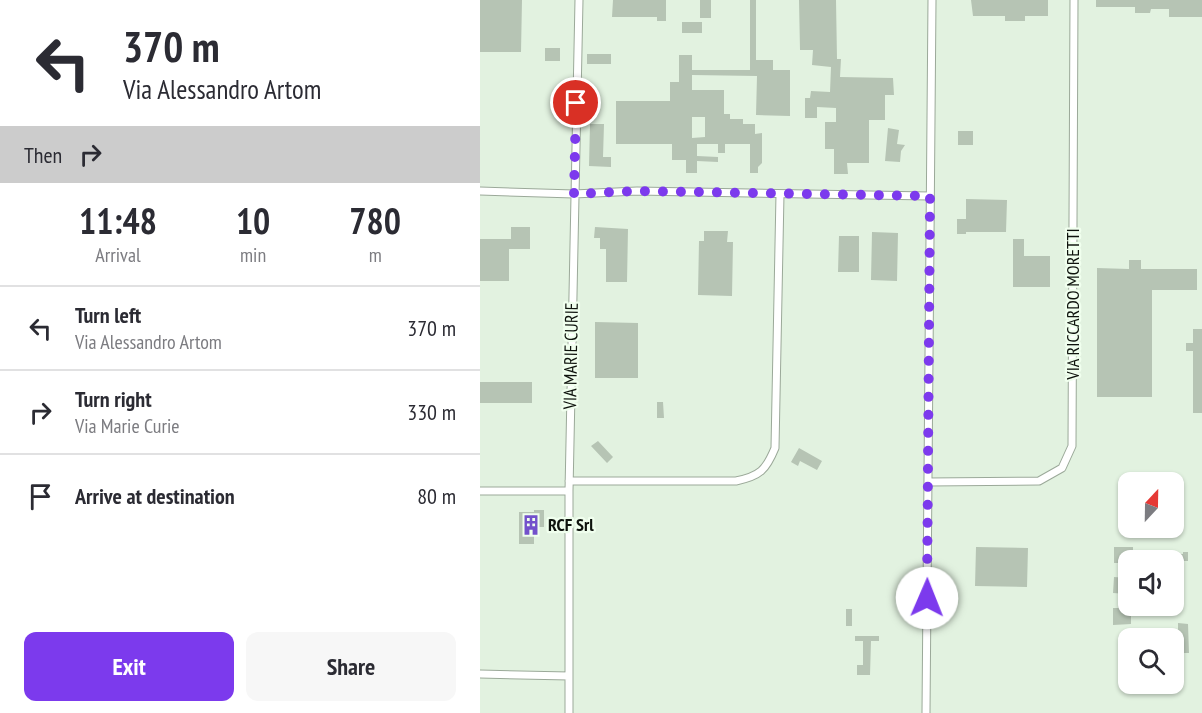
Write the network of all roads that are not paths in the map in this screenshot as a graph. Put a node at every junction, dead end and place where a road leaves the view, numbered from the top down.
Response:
1 (579, 0) edge
2 (932, 0) edge
3 (1074, 0) edge
4 (480, 191) edge
5 (574, 194) junction
6 (780, 194) junction
7 (930, 196) junction
8 (569, 481) junction
9 (928, 482) junction
10 (480, 491) edge
11 (569, 491) junction
12 (480, 674) edge
13 (569, 676) junction
14 (569, 713) edge
15 (926, 713) edge

1 - 5 street, VIA MARIE CURIE
2 - 7 street
3 - 9 street, VIA RICCARDO MORETTI
4 - 5 street
5 - 6 street
5 - 8 street, VIA MARIE CURIE
6 - 7 street
6 - 8 street
7 - 9 street
8 - 11 street, VIA MARIE CURIE
9 - 15 street
10 - 11 street
11 - 13 street, VIA MARIE CURIE
12 - 13 street
13 - 14 street, VIA MARIE CURIE

